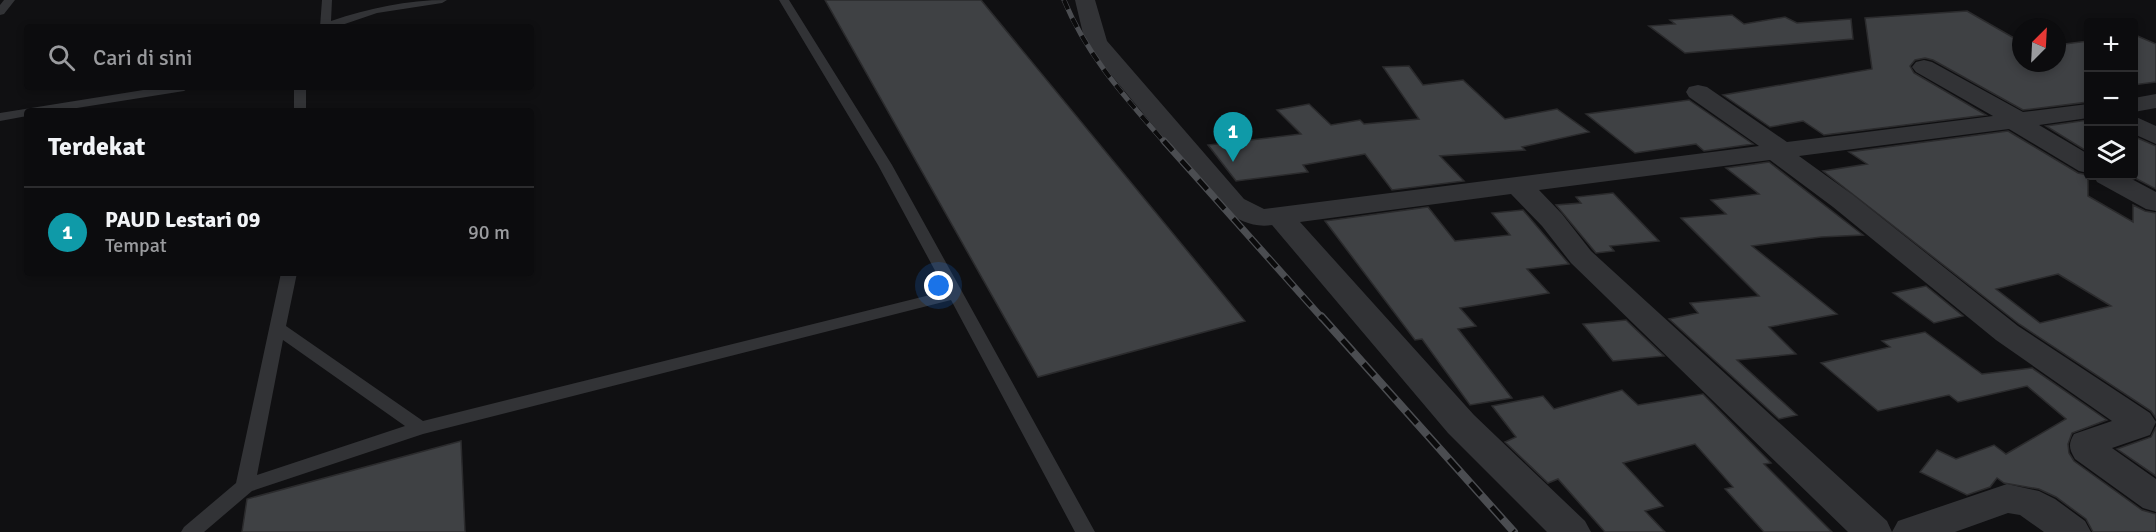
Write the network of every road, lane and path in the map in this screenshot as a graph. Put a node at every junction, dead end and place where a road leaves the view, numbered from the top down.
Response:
1 (10, 0) edge
2 (327, 0) edge
3 (442, 0) edge
4 (784, 0) edge
5 (1085, 0) edge
6 (0, 12) edge
7 (325, 24) edge
8 (334, 24) edge
9 (1924, 67) dead end
10 (165, 90) edge
11 (300, 90) edge
12 (1698, 92) dead end
13 (2156, 101) edge
14 (2138, 104) edge
15 (54, 108) edge
16 (300, 108) edge
17 (2084, 112) edge
18 (24, 113) edge
19 (0, 117) edge
20 (2017, 120) junction
21 (2137, 126) edge
22 (2156, 136) edge
23 (1780, 151) junction
24 (2084, 162) edge
25 (2114, 180) edge
26 (1518, 185) junction
27 (2156, 203) edge
28 (1279, 216) junction
29 (288, 276) edge
30 (956, 294) junction
31 (279, 329) junction
32 (420, 428) junction
33 (245, 486) junction
34 (2156, 498) edge
35 (191, 532) edge
36 (1085, 532) edge
37 (1571, 532) edge
38 (1873, 532) edge
39 (1912, 532) edge
40 (2071, 532) edge

1 - 6 lane
2 - 7 lane
3 - 8 lane
4 - 30 lane
5 - 28 street
9 - 20 street
10 - 15 lane
11 - 16 lane
12 - 23 street
13 - 14 street
17 - 20 street
18 - 19 lane
20 - 23 street
20 - 24 street
21 - 22 street
23 - 26 street
23 - 34 street
25 - 27 street
26 - 28 street
26 - 38 street
28 - 37 street
29 - 31 lane
30 - 32 lane
30 - 36 lane
31 - 32 lane
31 - 33 lane
32 - 33 lane
33 - 35 lane
39 - 40 street

